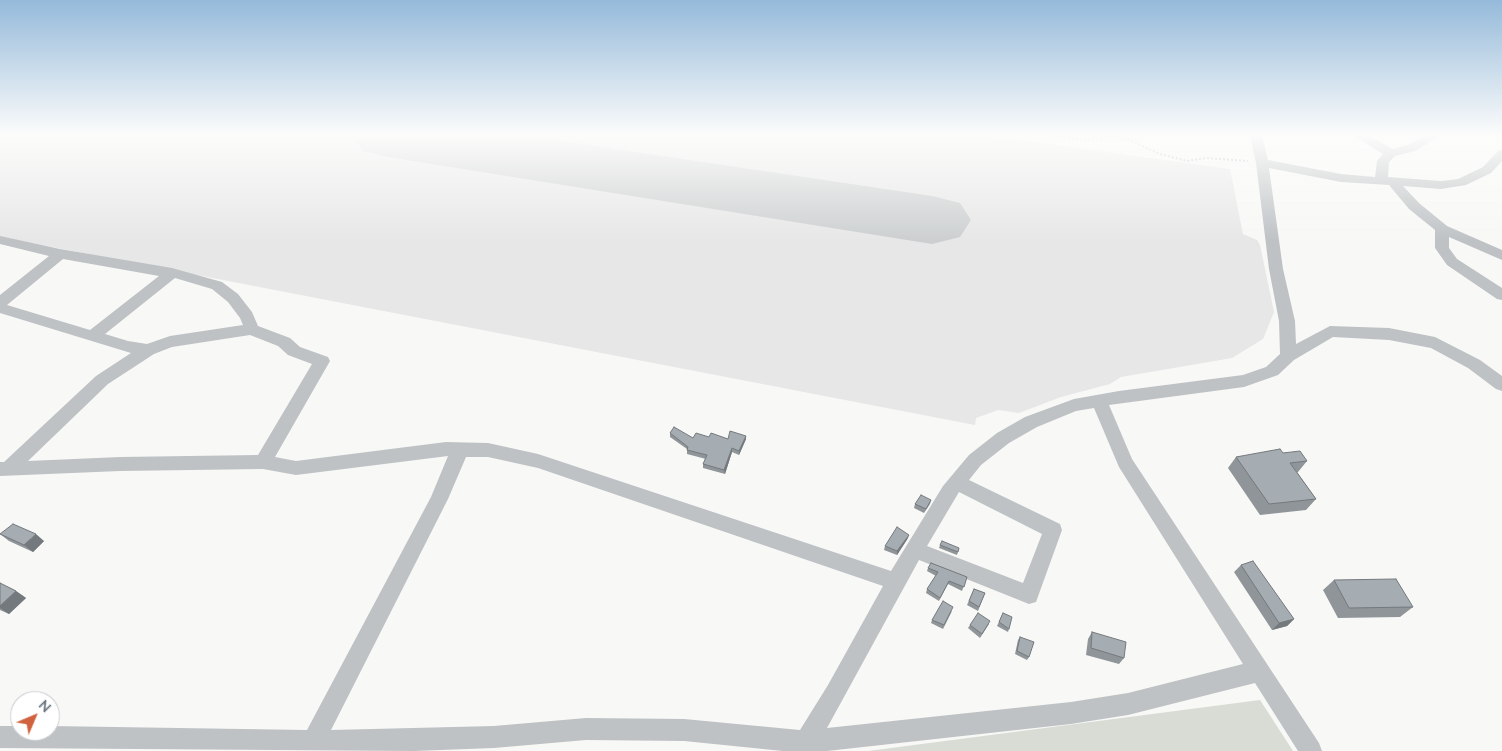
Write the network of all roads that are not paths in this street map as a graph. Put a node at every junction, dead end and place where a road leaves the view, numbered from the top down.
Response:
1 (1263, 171) edge
2 (1304, 171) edge
3 (1385, 171) edge
4 (1485, 171) edge
5 (1387, 181) junction
6 (1442, 229) junction
7 (0, 240) edge
8 (60, 254) junction
9 (1502, 256) edge
10 (172, 273) junction
11 (1502, 295) edge
12 (0, 303) edge
13 (0, 308) edge
14 (252, 328) junction
15 (92, 336) junction
16 (148, 350) junction
17 (1288, 356) junction
18 (1502, 385) edge
19 (1098, 401) junction
20 (460, 449) junction
21 (262, 462) junction
22 (5, 468) edge
23 (957, 482) junction
24 (915, 550) junction
25 (896, 581) junction
26 (1259, 671) junction
27 (0, 737) edge
28 (77, 744) edge
29 (490, 744) edge
30 (311, 746) edge
31 (805, 748) edge
32 (1311, 751) edge

1 - 17 street
2 - 5 street
3 - 5 street
4 - 5 street
5 - 6 street
6 - 9 street
6 - 11 street
7 - 8 street
8 - 10 street
8 - 12 street
10 - 14 street
10 - 15 street
13 - 15 street
14 - 16 street
14 - 21 street
15 - 16 street
16 - 22 street
17 - 18 street
17 - 19 street
19 - 23 street
19 - 26 street
20 - 21 street
20 - 25 street
20 - 30 street
21 - 22 street
23 - 24 street
23 - 24 street
24 - 25 street
25 - 31 street
26 - 31 street
26 - 32 street
27 - 28 street
28 - 30 street
29 - 30 street
29 - 31 street

